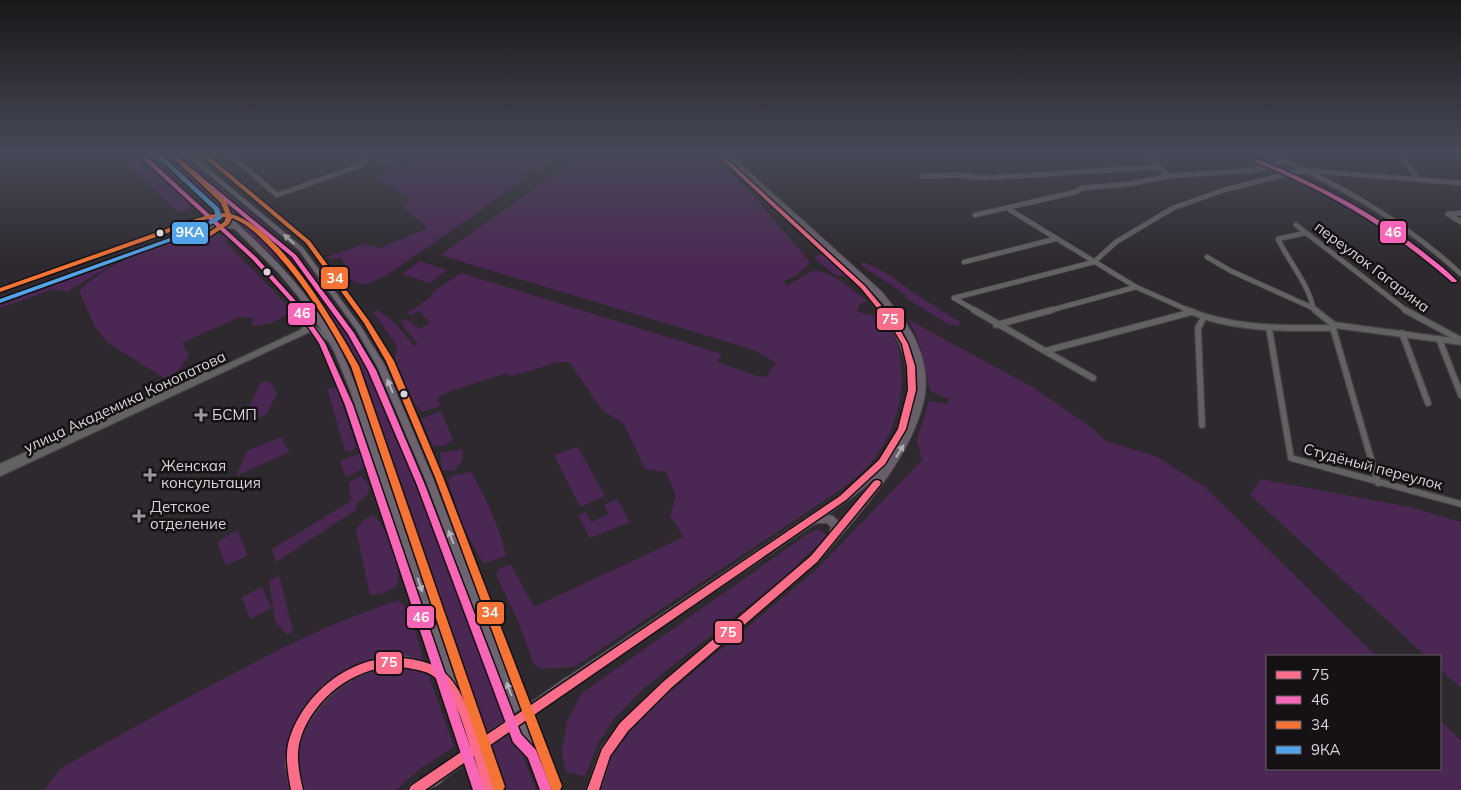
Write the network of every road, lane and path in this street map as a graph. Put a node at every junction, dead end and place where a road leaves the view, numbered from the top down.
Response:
1 (194, 189) edge
2 (228, 189) edge
3 (270, 189) edge
4 (294, 189) edge
5 (756, 189) edge
6 (763, 189) edge
7 (1081, 189) edge
8 (1228, 189) edge
9 (1341, 189) edge
10 (217, 209) junction
11 (1010, 210) junction
12 (1461, 213) edge
13 (975, 215) dead end
14 (1461, 222) edge
15 (1296, 225) dead end
16 (239, 229) junction
17 (197, 230) junction
18 (1305, 233) junction
19 (1055, 239) junction
20 (1207, 256) dead end
21 (964, 262) dead end
22 (1094, 262) junction
23 (1461, 274) edge
24 (1136, 287) junction
25 (0, 301) edge
26 (304, 301) junction
27 (1314, 308) junction
28 (1192, 312) junction
29 (1204, 317) junction
30 (996, 325) junction
31 (1334, 327) junction
32 (1269, 328) junction
33 (1402, 333) junction
34 (296, 335) junction
35 (330, 339) junction
36 (1439, 339) junction
37 (1461, 341) edge
38 (1045, 352) junction
39 (260, 353) junction
40 (1094, 378) dead end
41 (1461, 395) edge
42 (1428, 403) dead end
43 (1202, 425) dead end
44 (0, 467) edge
45 (0, 473) edge
46 (1378, 483) junction
47 (1461, 504) edge
48 (809, 522) junction
49 (833, 538) junction
50 (457, 697) junction
51 (526, 734) junction
52 (439, 775) joint
53 (298, 790) edge
54 (415, 790) edge
55 (490, 790) edge
56 (547, 790) edge
57 (557, 790) edge
58 (593, 790) edge

1 - 10 main road
51 -> 2 main road
3 - 4 street
5 - 48 highway
49 -> 6 highway
7 - 11 street
8 - 22 street
9 - 23 street
10 - 16 main road
10 - 17 main road
11 - 13 street
11 - 19 street
12 - 14 street
15 - 18 street, переулок Гагарина
16 - 17 main road
16 - 26 main road
17 - 25 main road
18 - 27 street
18 - 37 street, переулок Гагарина
19 - 21 street
19 - 22 street
20 - 27 street
22 - 24 street
22 - 30 street
24 - 28 street
24 - 30 street
26 - 34 street
26 - 35 main road
27 - 31 street
28 - 29 street
28 - 38 street
29 - 32 street
29 - 43 street
30 - 38 street
31 - 32 street
31 - 33 street
31 - 46 street
32 - 46 street, Студёный переулок
33 - 36 street
33 - 42 street
34 - 35 street
34 - 39 street, улица Академика Конопатова
35 -> 50 main road
36 - 37 street
36 - 41 street
38 - 40 street
39 - 44 street, улица Академика Конопатова
39 - 45 street, улица Академика Конопатова
46 - 47 street, Студёный переулок
48 - 49 highway
48 - 52 highway, bridge
49 - 58 highway
50 - 53 highway
50 - 55 highway
51 - 56 main road
51 - 57 street
52 - 54 highway

